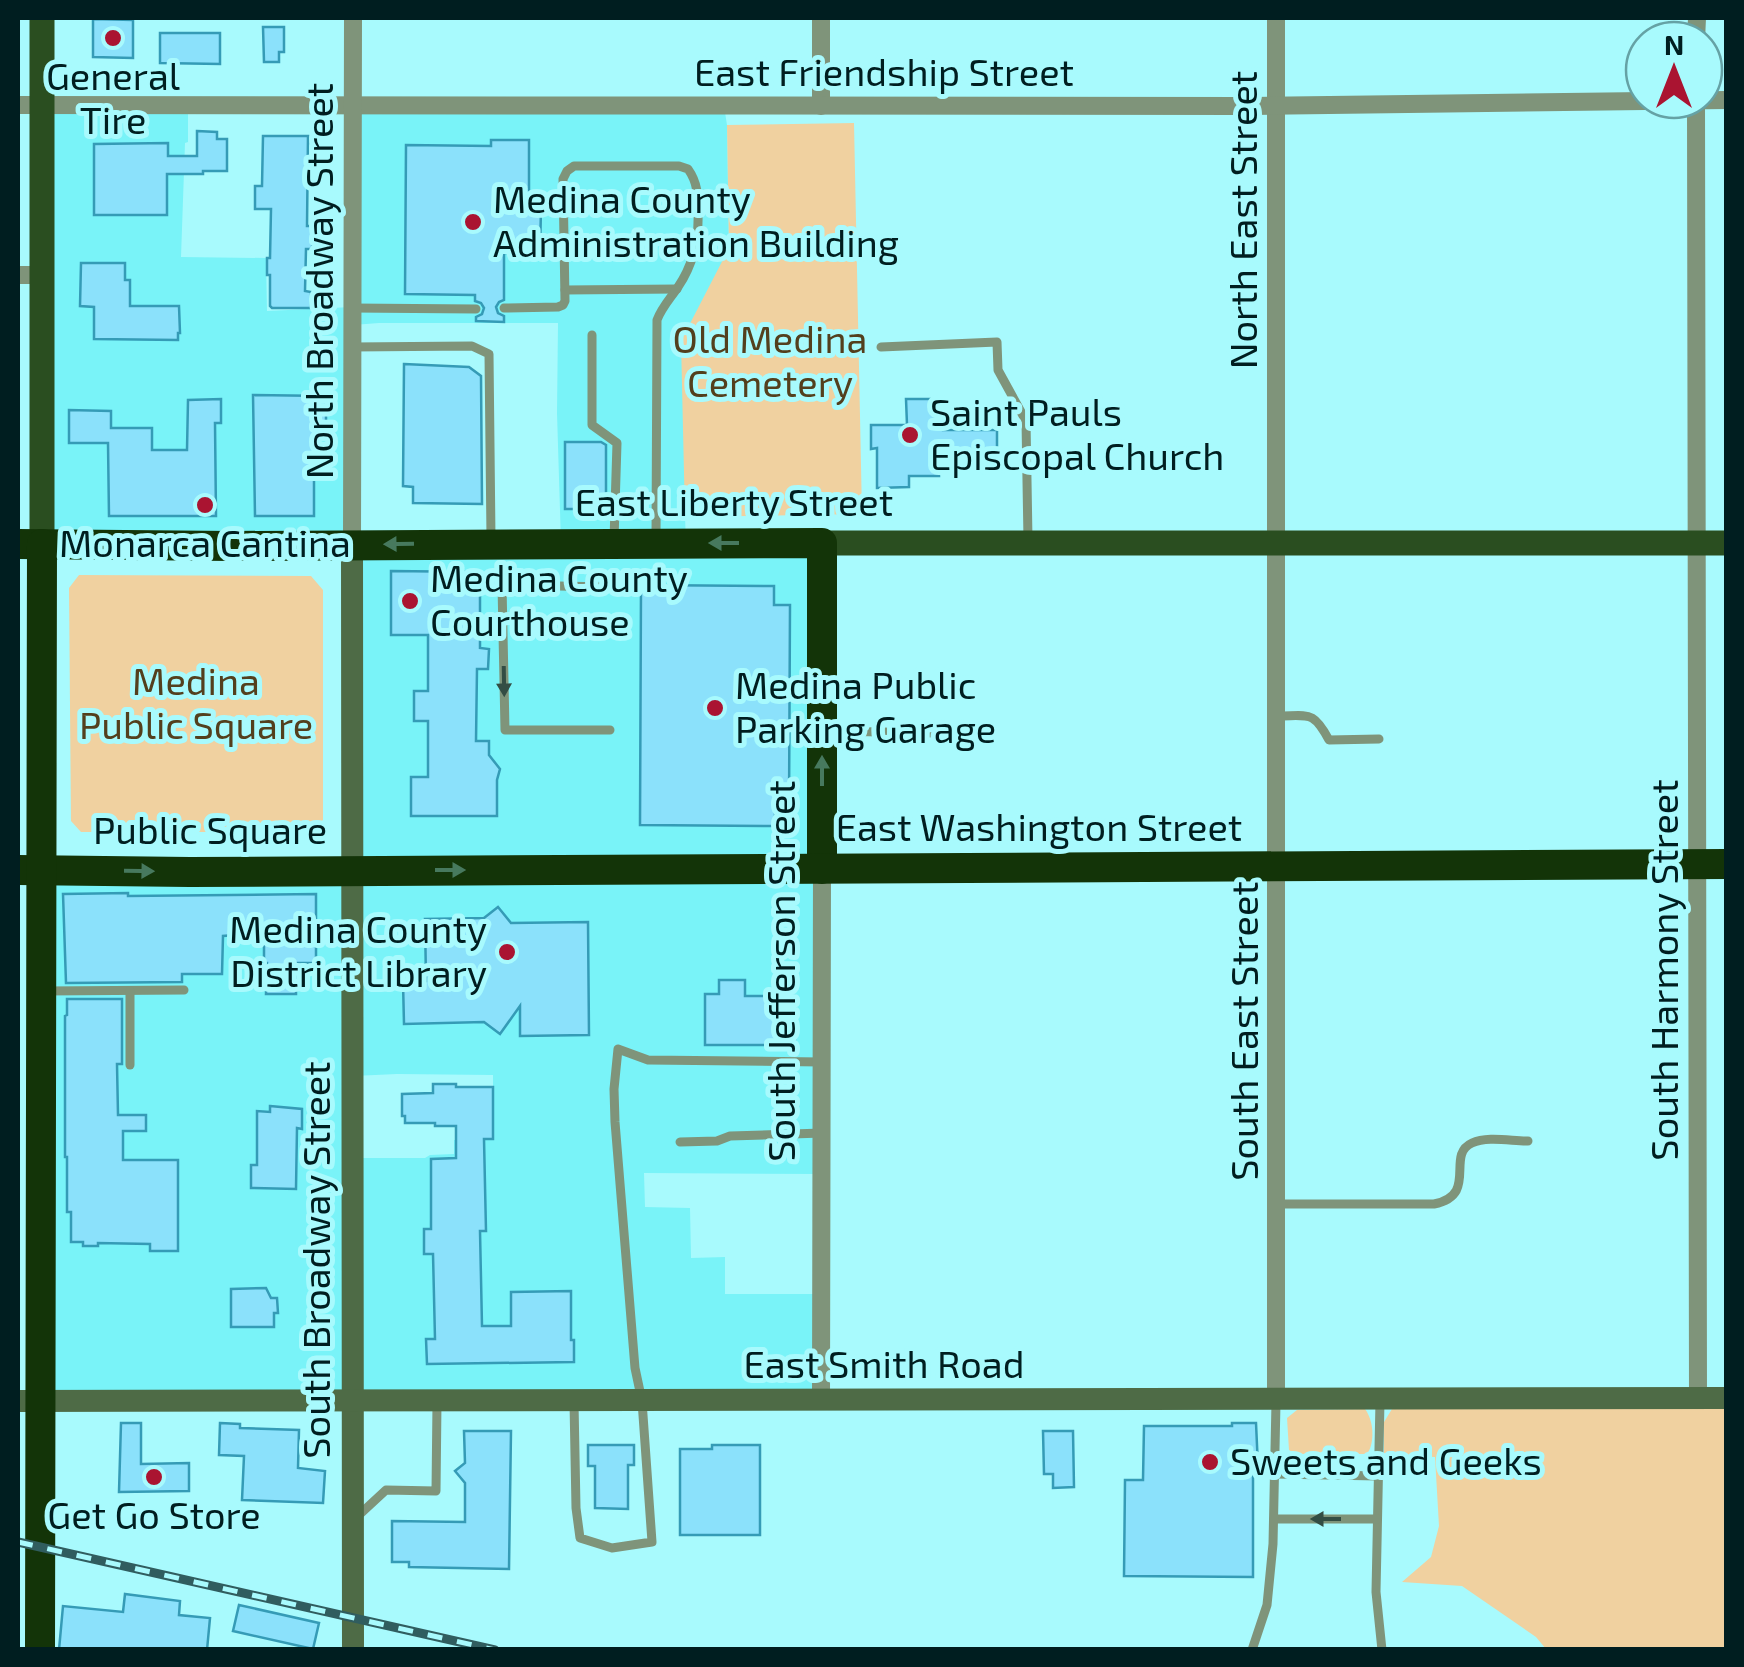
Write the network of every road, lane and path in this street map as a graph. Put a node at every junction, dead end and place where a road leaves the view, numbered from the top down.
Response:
1 (42, 18) edge
2 (353, 18) edge
3 (820, 18) edge
4 (1276, 18) edge
5 (1624, 101) edge
6 (30, 105) edge
7 (353, 105) junction
8 (1276, 105) junction
9 (821, 106) junction
10 (1696, 120) edge
11 (29, 275) edge
12 (677, 289) junction
13 (565, 290) junction
14 (352, 308) junction
15 (504, 308) dead end
16 (476, 309) dead end
17 (592, 335) dead end
18 (881, 346) dead end
19 (352, 348) junction
20 (490, 543) junction
21 (614, 543) junction
22 (656, 543) junction
23 (822, 543) junction
24 (1028, 543) junction
25 (1277, 543) junction
26 (1696, 543) junction
27 (1726, 543) edge
28 (30, 544) edge
29 (352, 545) junction
30 (609, 587) dead end
31 (1278, 716) junction
32 (610, 730) dead end
33 (822, 730) junction
34 (984, 734) dead end
35 (1380, 739) dead end
36 (1712, 864) edge
37 (1278, 866) junction
38 (822, 869) junction
39 (30, 870) edge
40 (353, 871) junction
41 (130, 990) junction
42 (184, 990) dead end
43 (42, 991) junction
44 (822, 1062) junction
45 (130, 1065) dead end
46 (822, 1133) junction
47 (1528, 1141) dead end
48 (680, 1142) dead end
49 (1277, 1204) junction
50 (1380, 1398) junction
51 (1698, 1398) junction
52 (1726, 1398) edge
53 (1276, 1399) junction
54 (352, 1400) junction
55 (437, 1400) junction
56 (574, 1400) junction
57 (642, 1400) junction
58 (821, 1400) junction
59 (30, 1401) edge
60 (1274, 1474) junction
61 (1378, 1476) junction
62 (1274, 1519) junction
63 (1377, 1519) junction
64 (352, 1521) junction
65 (40, 1650) edge
66 (353, 1650) edge
67 (1252, 1650) edge
68 (1382, 1650) edge

1 - 6 main road
2 - 7 street, North Broadway Street
3 - 9 street
4 - 8 street, North East Street
5 - 8 street, East Friendship Street
6 - 7 street, East Friendship Street
6 - 11 main road
7 - 9 street, East Friendship Street
7 - 14 street, North Broadway Street
8 - 9 street, East Friendship Street
8 - 25 street, North East Street
10 - 26 street, South Harmony Street
11 - 28 main road
12 - 13 lane
12 - 13 lane
12 - 22 lane
13 - 15 lane
14 - 16 lane
14 - 19 street, North Broadway Street
17 - 21 lane
18 - 24 lane
19 - 20 lane
19 - 29 street, North Broadway Street
20 - 21 highway, East Liberty Street
20 -> 29 highway, East Liberty Street
21 - 22 highway, East Liberty Street
23 -> 22 highway, East Liberty Street
23 - 24 main road, East Liberty Street
23 - 33 highway, South Jefferson Street
24 - 25 main road, East Liberty Street
25 - 26 main road, East Liberty Street
25 - 31 street, South East Street
26 - 27 main road, East Liberty Street
26 - 36 street, South Harmony Street
28 - 29 highway, East Liberty Street
28 - 39 highway
29 - 40 street, Public Square
30 -> 32 lane
31 - 35 lane
31 - 37 street, South East Street
33 - 34 lane
38 -> 33 highway, South Jefferson Street
36 - 37 highway, East Washington Street
36 - 51 street, South Harmony Street
37 - 38 highway, East Washington Street
37 - 49 street, South East Street
40 -> 38 highway, East Washington Street
38 - 44 street, South Jefferson Street
39 -> 40 highway, Public Square
39 - 43 highway
40 - 54 street, South Broadway Street
41 - 42 lane
41 - 43 lane
41 - 45 lane
43 - 59 highway
44 - 46 street, South Jefferson Street
44 - 57 lane
46 - 48 lane
46 - 58 street, South Jefferson Street
47 - 49 lane
49 - 53 street, South East Street
50 - 51 street, East Smith Road
50 - 53 street, East Smith Road
50 - 61 lane
51 - 52 street, East Smith Road
53 - 58 street, East Smith Road
53 - 60 lane
54 - 55 street, East Smith Road
54 - 59 street, East Smith Road
54 - 64 street, South Broadway Street
55 - 56 street, East Smith Road
55 - 64 lane
56 - 57 street, East Smith Road
56 - 57 lane
57 - 58 street, East Smith Road
59 - 65 highway
60 - 61 lane
60 - 62 lane
61 - 63 lane
63 -> 62 lane
62 - 67 lane
63 - 68 lane
64 - 66 street, South Broadway Street

